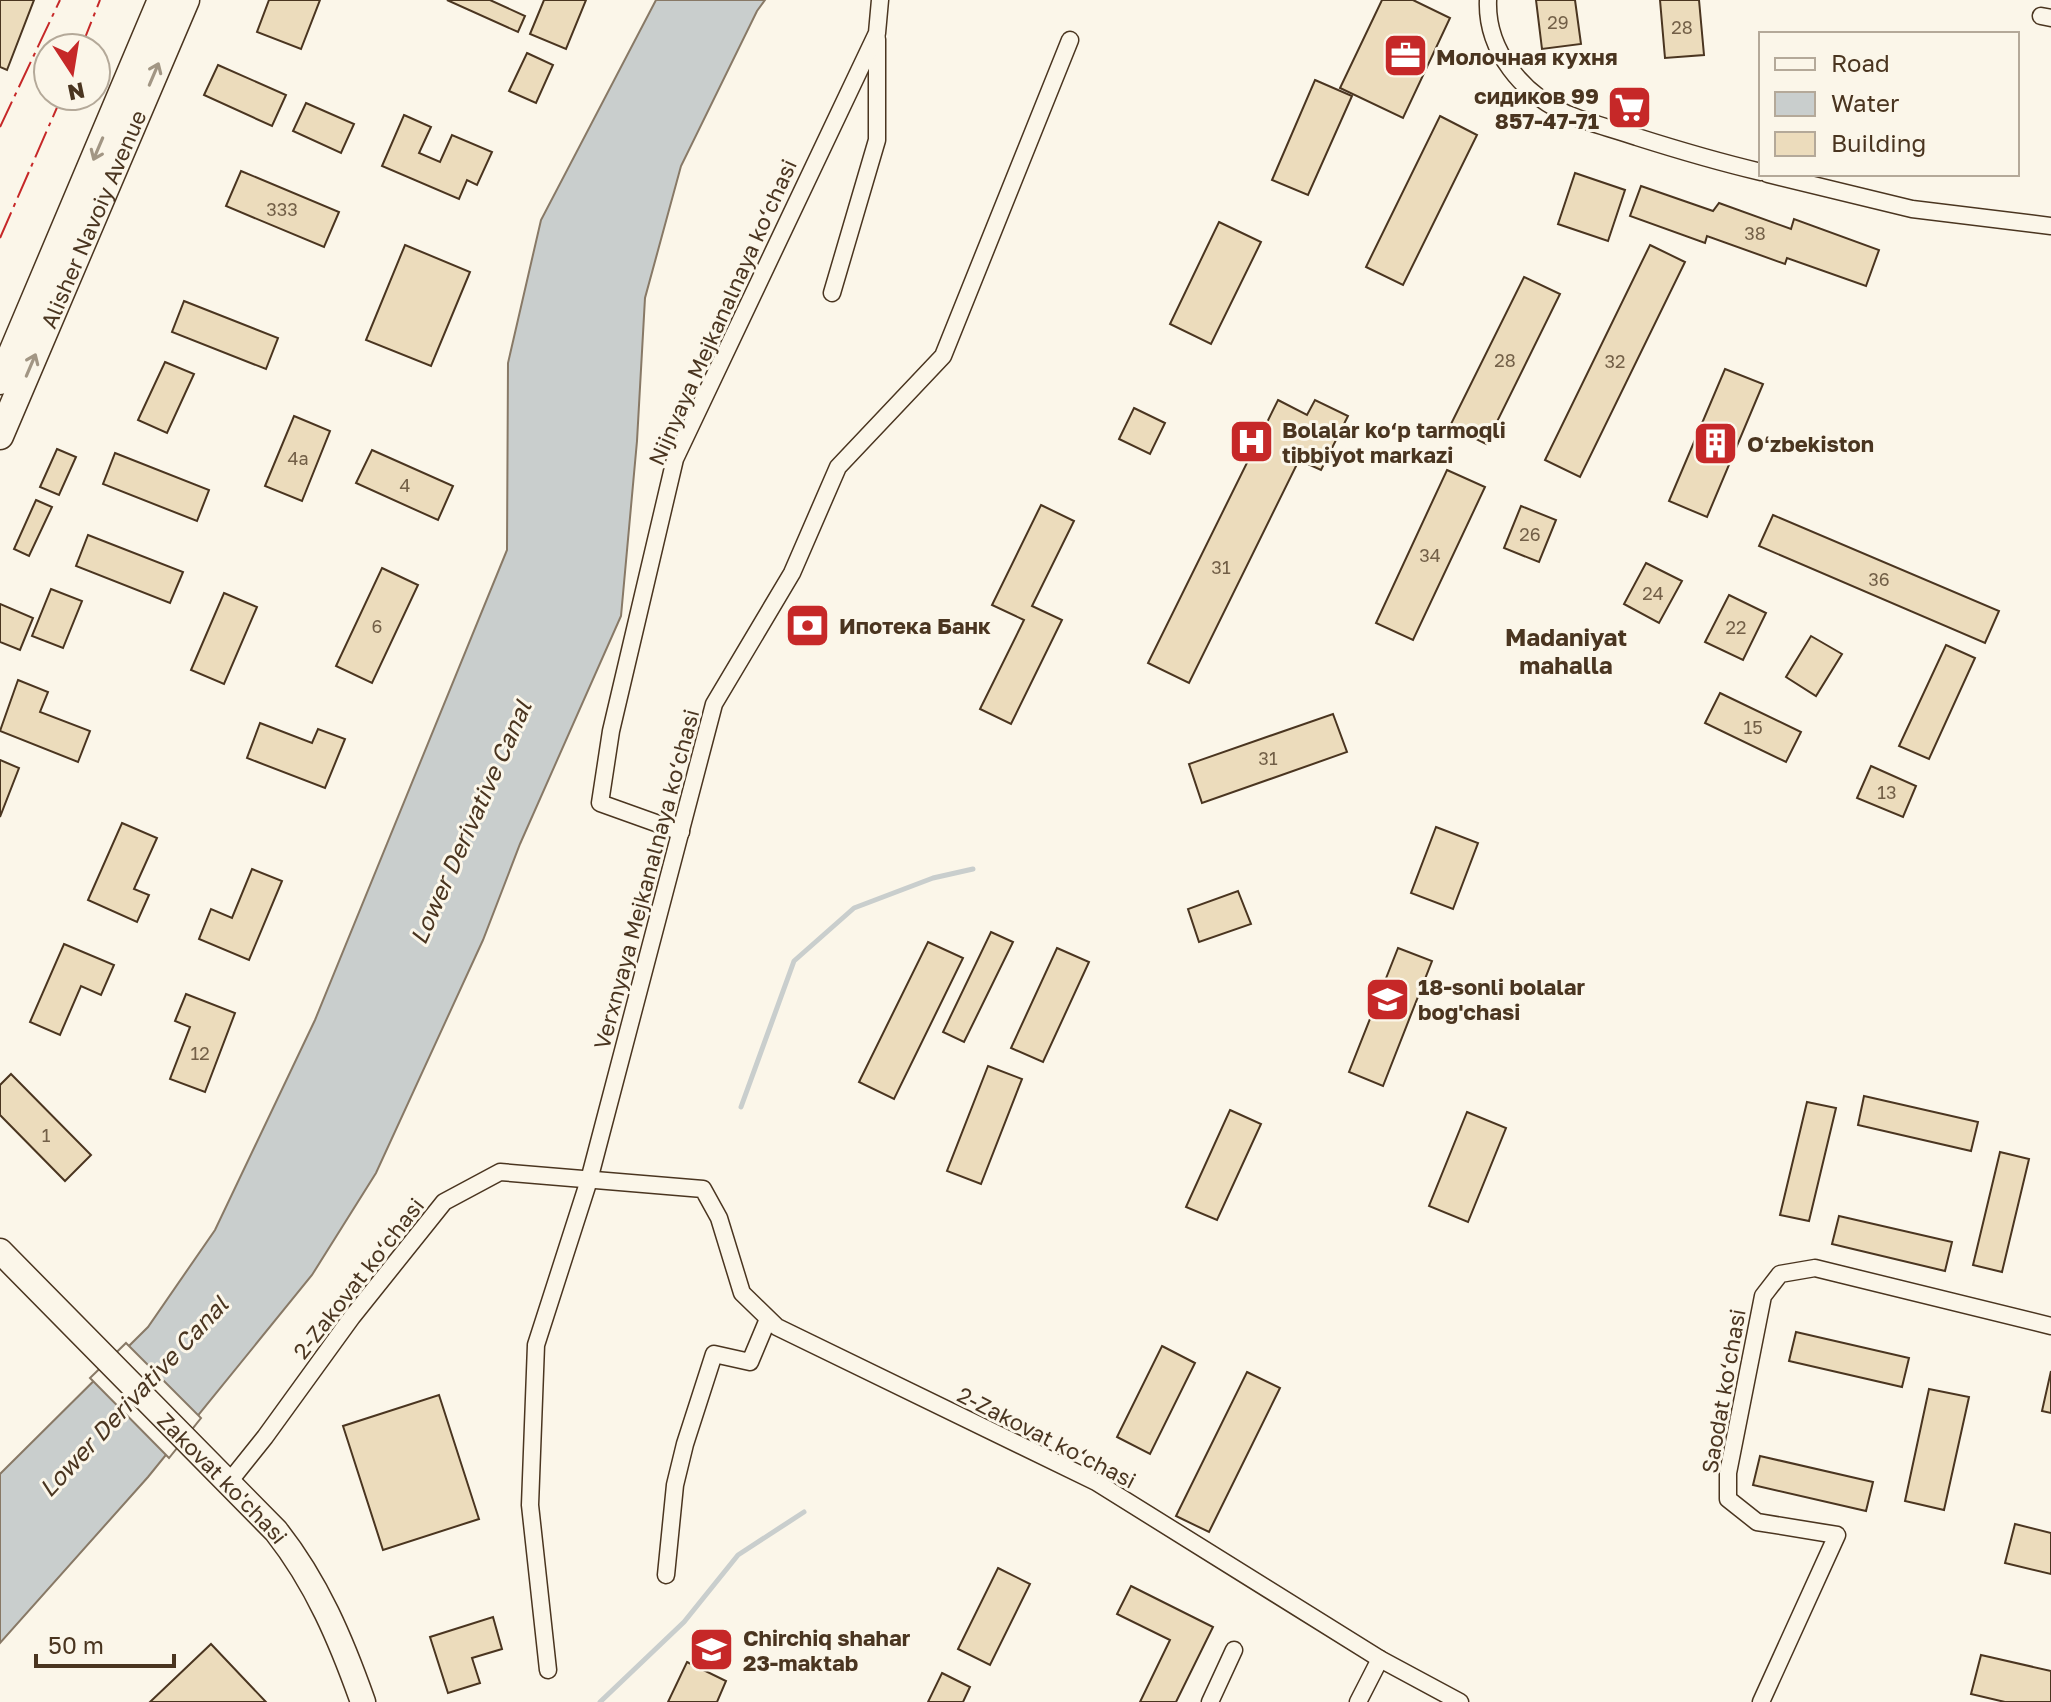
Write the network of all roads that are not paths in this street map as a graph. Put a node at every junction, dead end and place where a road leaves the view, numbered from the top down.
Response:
1 (161, 0) edge
2 (186, 0) edge
3 (880, 0) edge
4 (1488, 0) edge
5 (877, 33) junction
6 (1070, 40) dead end
7 (1759, 172) edge
8 (1776, 176) edge
9 (2051, 226) edge
10 (832, 293) dead end
11 (0, 381) edge
12 (0, 436) edge
13 (681, 832) junction
14 (589, 1180) junction
15 (0, 1251) edge
16 (768, 1319) junction
17 (2051, 1326) edge
18 (229, 1482) junction
19 (666, 1575) dead end
20 (1234, 1650) dead end
21 (1380, 1659) junction
22 (548, 1670) dead end
23 (363, 1702) edge
24 (1210, 1702) edge
25 (1358, 1702) edge
26 (1460, 1702) edge
27 (1761, 1702) edge

1 -> 11 main road, Alisher Navoiy Avenue
12 -> 2 main road, Alisher Navoiy Avenue
3 - 5 street, Nijnyaya Mejkanalnaya ko‘chasi
4 - 7 street
5 - 10 street
5 - 13 street, Nijnyaya Mejkanalnaya ko‘chasi
6 - 13 street, Verxnyaya Mejkanalnaya ko‘chasi
8 - 9 street
13 - 14 street, Verxnyaya Mejkanalnaya ko‘chasi
14 - 16 street, 2-Zakovat ko‘chasi
14 - 18 street, 2-Zakovat ko‘chasi
14 - 22 street, Verxnyaya Mejkanalnaya ko‘chasi
15 - 18 main road, Zakovat ko'chasi
16 - 19 street
16 - 21 street, 2-Zakovat ko‘chasi
17 - 27 street, Saodat ko‘chasi
18 - 23 main road, Zakovat ko'chasi
20 - 24 street
21 - 25 street
21 - 26 street, 2-Zakovat ko‘chasi

